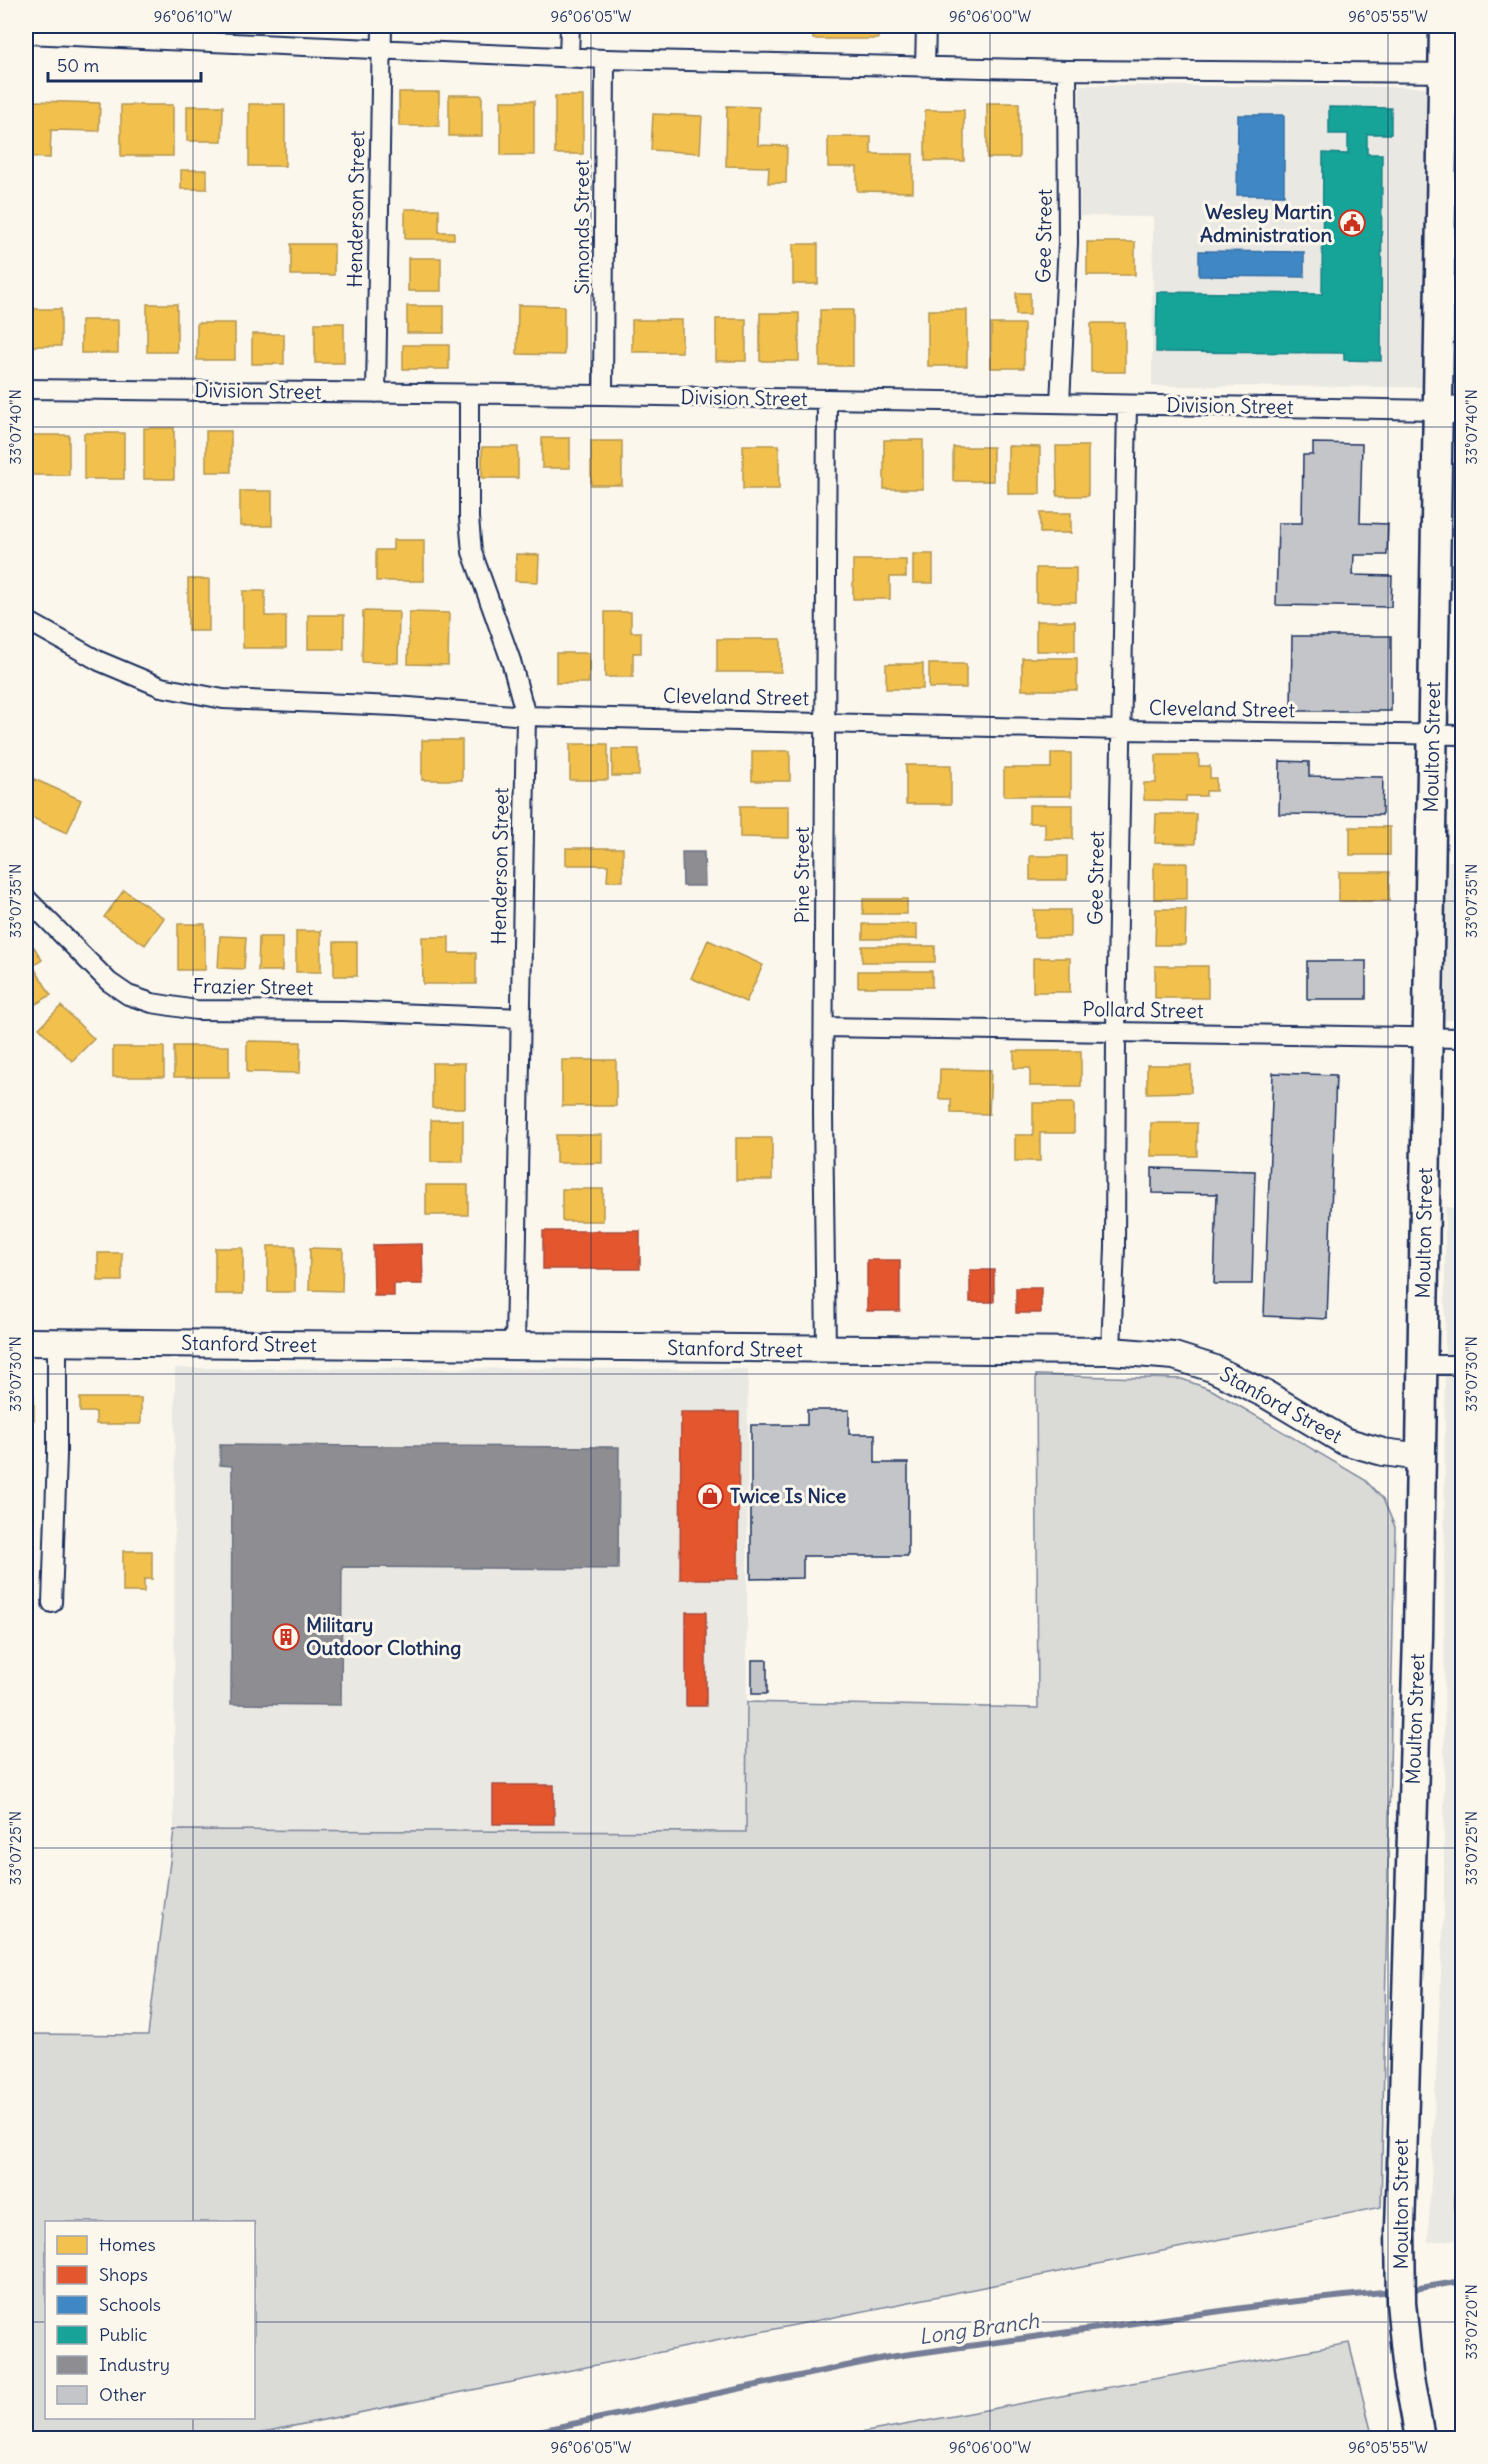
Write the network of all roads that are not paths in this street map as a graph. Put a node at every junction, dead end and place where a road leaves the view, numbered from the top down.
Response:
1 (382, 26) edge
2 (570, 26) edge
3 (926, 26) edge
4 (1444, 26) edge
5 (87, 31) edge
6 (26, 34) edge
7 (382, 51) junction
8 (569, 57) junction
9 (605, 59) junction
10 (925, 66) junction
11 (1067, 70) junction
12 (1453, 73) edge
13 (26, 389) edge
14 (376, 393) junction
15 (469, 394) junction
16 (603, 395) junction
17 (827, 399) junction
18 (1060, 403) junction
19 (1127, 405) junction
20 (1450, 410) edge
21 (26, 620) edge
22 (526, 716) junction
23 (825, 722) junction
24 (1121, 730) junction
25 (1432, 734) junction
26 (1462, 735) edge
27 (26, 898) edge
28 (520, 1018) junction
29 (824, 1027) junction
30 (1116, 1032) junction
31 (1428, 1038) junction
32 (1462, 1038) edge
33 (26, 1342) edge
34 (57, 1342) junction
35 (515, 1347) junction
36 (826, 1350) junction
37 (1111, 1351) junction
38 (1422, 1365) junction
39 (1462, 1365) edge
40 (1421, 1457) junction
41 (52, 1603) dead end
42 (1420, 2439) edge

1 - 7 street, Henderson Street
2 - 8 street
3 - 10 street
4 - 12 main road, Moulton Street
5 - 6 street
5 - 7 street
7 - 8 street
7 - 14 street, Henderson Street
8 - 9 street
9 - 10 street
9 - 16 street, Simonds Street
10 - 11 street
11 - 12 street
11 - 18 street, Gee Street
12 - 20 main road, Moulton Street
13 - 14 street, Division Street
14 - 15 street, Division Street
15 - 16 street, Division Street
15 - 22 street, Henderson Street
16 - 17 street, Division Street
17 - 18 street, Division Street
17 - 23 street, Pine Street
18 - 19 street, Division Street
19 - 20 street, Division Street
19 - 24 street, Gee Street
20 - 25 main road, Moulton Street
21 - 22 street, Cleveland Street
22 - 23 street, Cleveland Street
22 - 28 street, Henderson Street
23 - 24 street, Cleveland Street
23 - 29 street, Pine Street
24 - 25 street, Cleveland Street
24 - 30 street, Gee Street
25 - 26 street, Cleveland Street
25 - 31 main road, Moulton Street
27 - 28 street, Frazier Street
28 - 35 street, Henderson Street
29 - 30 street, Pollard Street
29 - 36 street, Pine Street
30 - 31 street, Pollard Street
30 - 37 street, Gee Street
31 - 32 street, Pollard Street
31 - 38 main road, Moulton Street
33 - 34 street, Stanford Street
34 - 35 street, Stanford Street
34 - 41 street
35 - 36 street, Stanford Street
36 - 37 street, Stanford Street
37 - 40 street, Stanford Street
38 - 39 street
38 - 40 main road, Moulton Street
40 - 42 main road, Moulton Street

